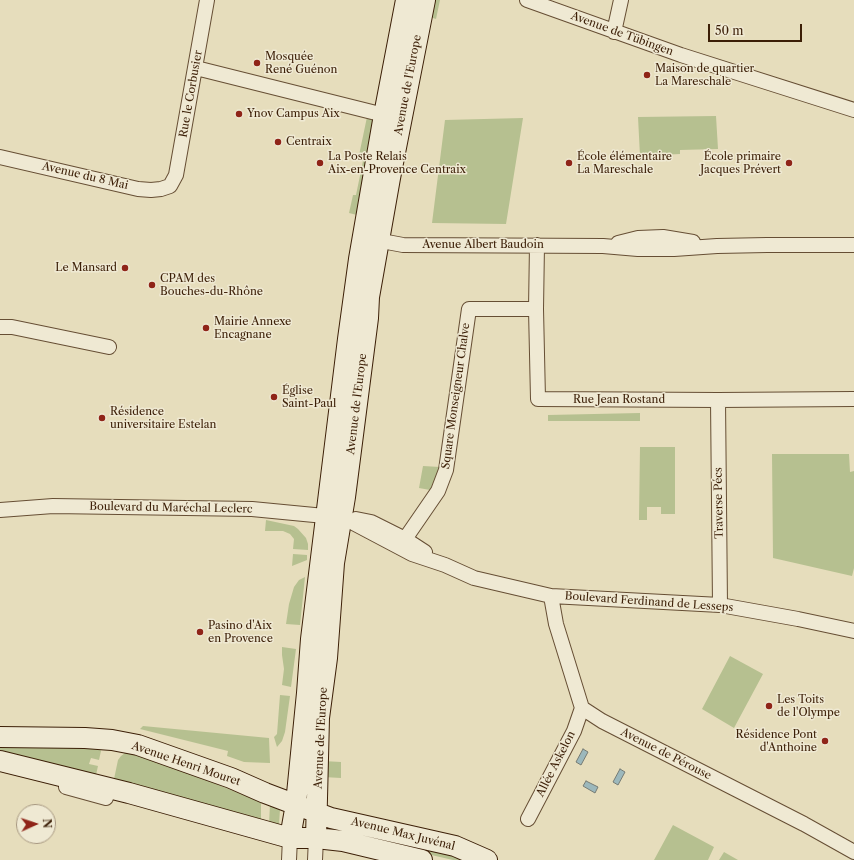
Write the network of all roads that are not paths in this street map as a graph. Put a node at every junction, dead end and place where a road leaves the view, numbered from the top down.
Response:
1 (207, 0) edge
2 (406, 0) edge
3 (425, 0) edge
4 (527, 0) edge
5 (621, 0) edge
6 (614, 32) junction
7 (196, 68) junction
8 (854, 110) edge
9 (384, 115) junction
10 (0, 157) edge
11 (170, 186) joint
12 (371, 239) junction
13 (854, 245) edge
14 (537, 246) junction
15 (536, 309) junction
16 (0, 327) edge
17 (109, 348) dead end
18 (854, 399) edge
19 (718, 400) junction
20 (0, 510) edge
21 (334, 517) junction
22 (405, 539) junction
23 (445, 565) junction
24 (551, 596) junction
25 (720, 605) junction
26 (854, 631) edge
27 (582, 708) junction
28 (0, 737) edge
29 (0, 761) edge
30 (0, 767) edge
31 (106, 798) dead end
32 (296, 804) junction
33 (317, 812) junction
34 (528, 819) dead end
35 (290, 838) junction
36 (316, 838) junction
37 (854, 852) edge
38 (289, 860) edge
39 (315, 860) edge
40 (422, 860) edge
41 (487, 860) edge

1 - 7 street, Rue le Corbusier
2 - 9 main road, Avenue de l'Europe
3 - 12 main road, Avenue de l'Europe
4 - 6 street, Avenue de Tübingen
5 - 6 street
6 - 8 street, Avenue de Tübingen
7 - 9 street
7 - 11 street, Rue le Corbusier
9 - 12 main road, Avenue de l'Europe
10 - 11 street, Avenue du 8 Mai
12 - 14 street, Avenue Albert Baudoin
12 - 21 main road, Avenue de l'Europe
13 - 14 street, Avenue Albert Baudoin
14 - 15 street, Rue Jean Rostand
15 - 19 street, Rue Jean Rostand
15 - 22 street, Square Monseigneur Chalve
16 - 17 street
18 - 19 street, Rue Jean Rostand
19 - 25 street, Traverse Pécs
20 - 21 street, Boulevard du Maréchal Leclerc
21 - 22 street, Boulevard Ferdinand de Lesseps
21 - 23 street, Boulevard Ferdinand de Lesseps
21 - 32 main road, Avenue de l'Europe
21 - 33 main road, Avenue de l'Europe
22 - 23 street, Boulevard Ferdinand de Lesseps
23 - 24 street, Boulevard Ferdinand de Lesseps
24 - 25 street, Boulevard Ferdinand de Lesseps
24 - 27 street
25 - 26 street, Boulevard Ferdinand de Lesseps
27 - 34 street, Allée Askelon
27 - 37 street, Avenue de Pérouse
28 - 32 main road, Avenue Henri Mouret
29 - 35 main road
30 - 31 street
32 - 33 main road, Avenue Henri Mouret
32 - 35 main road, Avenue de l'Europe
33 - 36 main road, Avenue de l'Europe
33 - 41 main road, Avenue Max Juvénal
35 - 36 main road, Avenue Max Juvénal
35 - 38 street
36 - 39 street
36 - 40 main road, Avenue Max Juvénal

